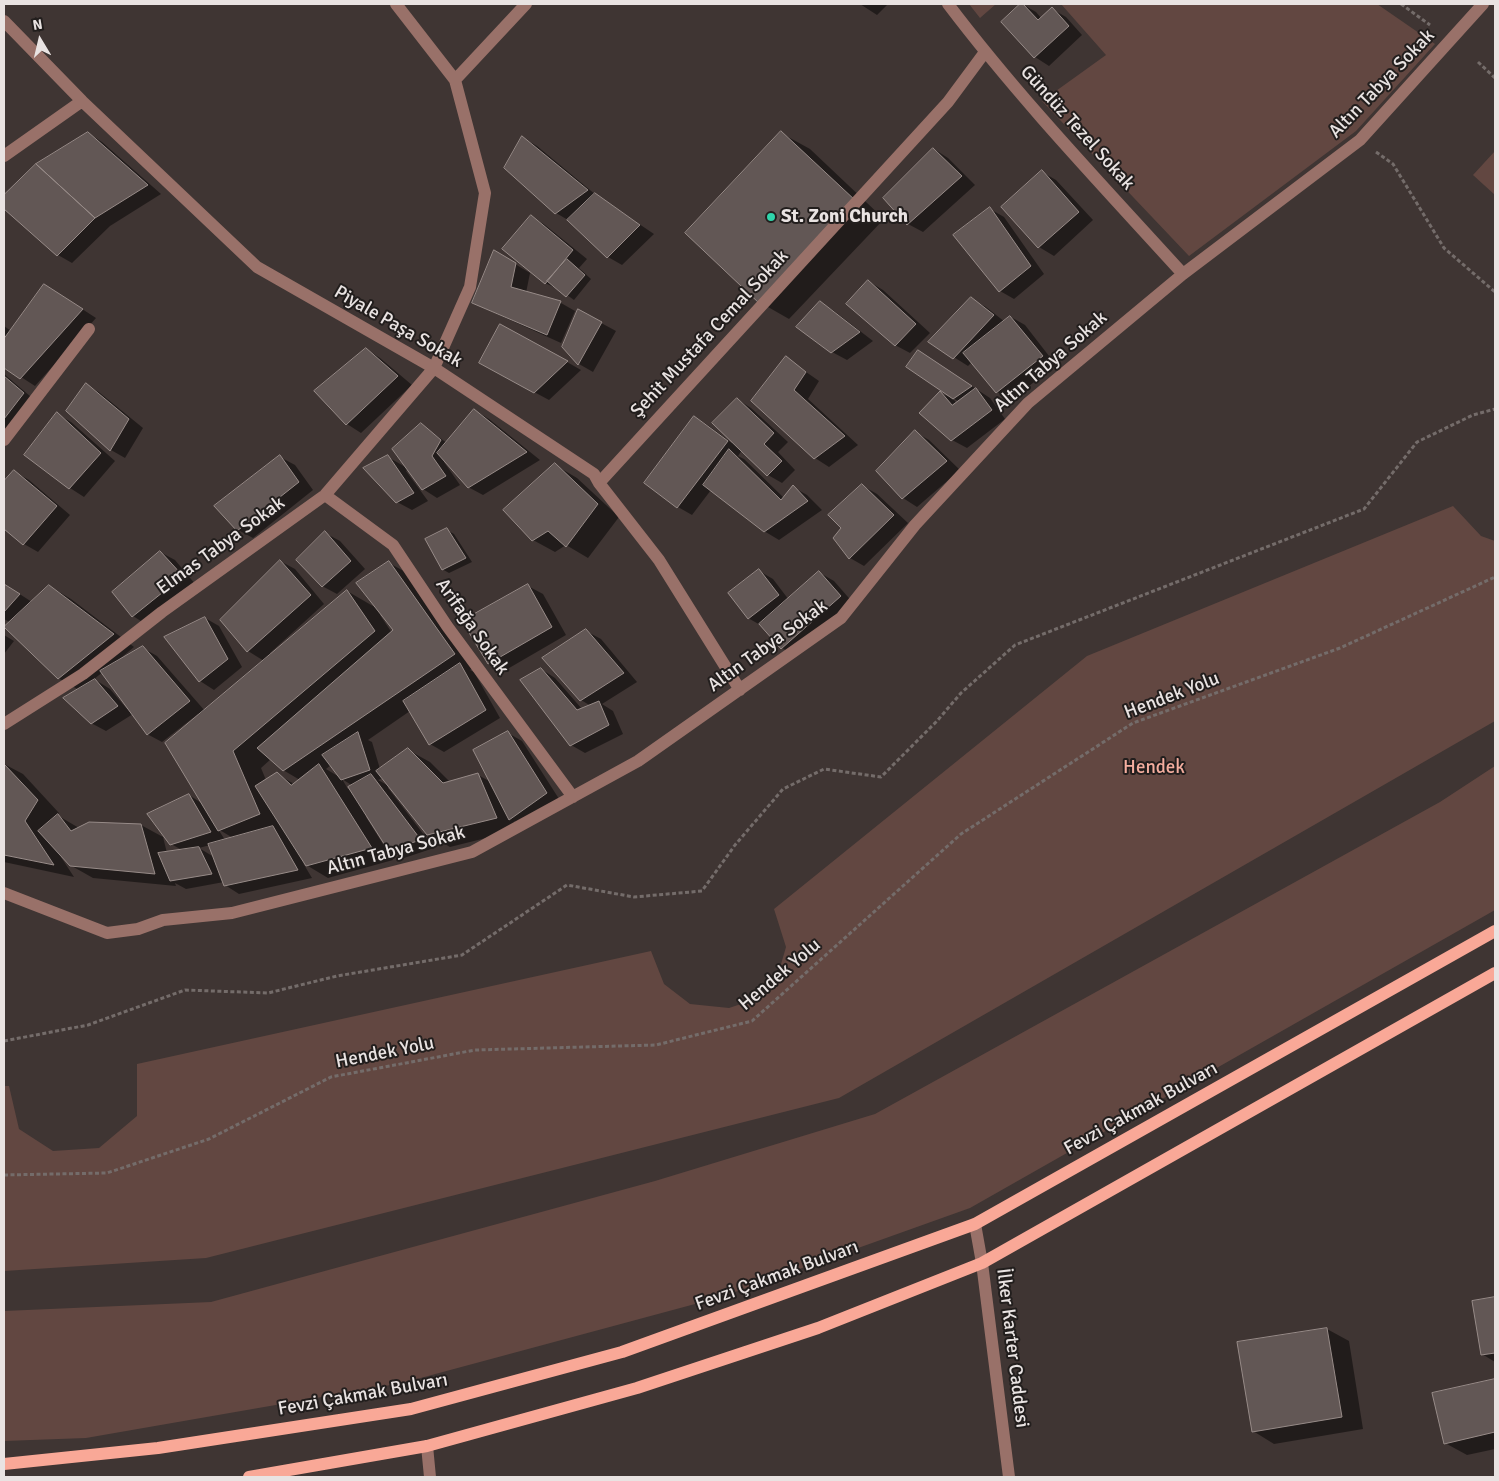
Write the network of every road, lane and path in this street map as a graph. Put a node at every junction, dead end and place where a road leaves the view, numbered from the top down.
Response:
1 (396, 4) edge
2 (526, 4) edge
3 (948, 4) edge
4 (1401, 4) edge
5 (1483, 4) edge
6 (4, 21) edge
7 (1430, 25) dead end
8 (985, 52) junction
9 (1478, 62) dead end
10 (1495, 78) edge
11 (455, 80) junction
12 (82, 101) junction
13 (1360, 140) junction
14 (4, 156) edge
15 (1183, 274) junction
16 (1495, 292) edge
17 (89, 328) dead end
18 (434, 368) junction
19 (1495, 409) edge
20 (4, 440) edge
21 (599, 483) junction
22 (325, 495) junction
23 (1495, 577) edge
24 (740, 690) junction
25 (4, 724) edge
26 (573, 797) junction
27 (4, 893) edge
28 (1495, 931) edge
29 (1495, 973) edge
30 (4, 1041) edge
31 (4, 1175) edge
32 (975, 1224) junction
33 (982, 1262) junction
34 (427, 1446) junction
35 (4, 1464) edge
36 (249, 1477) edge
37 (430, 1477) edge
38 (1009, 1477) edge

1 - 11 street
2 - 11 street
3 - 8 street, Gündüz Tezel Sokak
4 - 7 path
5 - 13 street, Altın Tabya Sokak
6 - 12 street, Piyale Paşa Sokak
8 - 15 street, Gündüz Tezel Sokak
8 - 21 street, Şehit Mustafa Cemal Sokak
9 - 10 path
11 - 18 street, Elmas Tabya Sokak
12 - 14 street
12 - 18 street, Piyale Paşa Sokak
13 - 15 street, Altın Tabya Sokak
13 - 16 path
15 - 24 street, Altın Tabya Sokak
17 - 20 street
18 - 21 street, Piyale Paşa Sokak
18 - 22 street, Elmas Tabya Sokak
19 - 30 path
21 - 24 street, Piyale Paşa Sokak
22 - 25 street, Elmas Tabya Sokak
22 - 26 street, Arifağa Sokak
23 - 31 path, Hendek Yolu
24 - 26 street, Altın Tabya Sokak
26 - 27 street, Altın Tabya Sokak
28 - 32 main road, Fevzi Çakmak Bulvarı
29 - 33 main road
32 - 33 street, İlker Karter Caddesi
32 - 35 main road, Fevzi Çakmak Bulvarı
33 - 34 main road
33 - 38 street, İlker Karter Caddesi
34 - 36 main road
34 - 37 street

